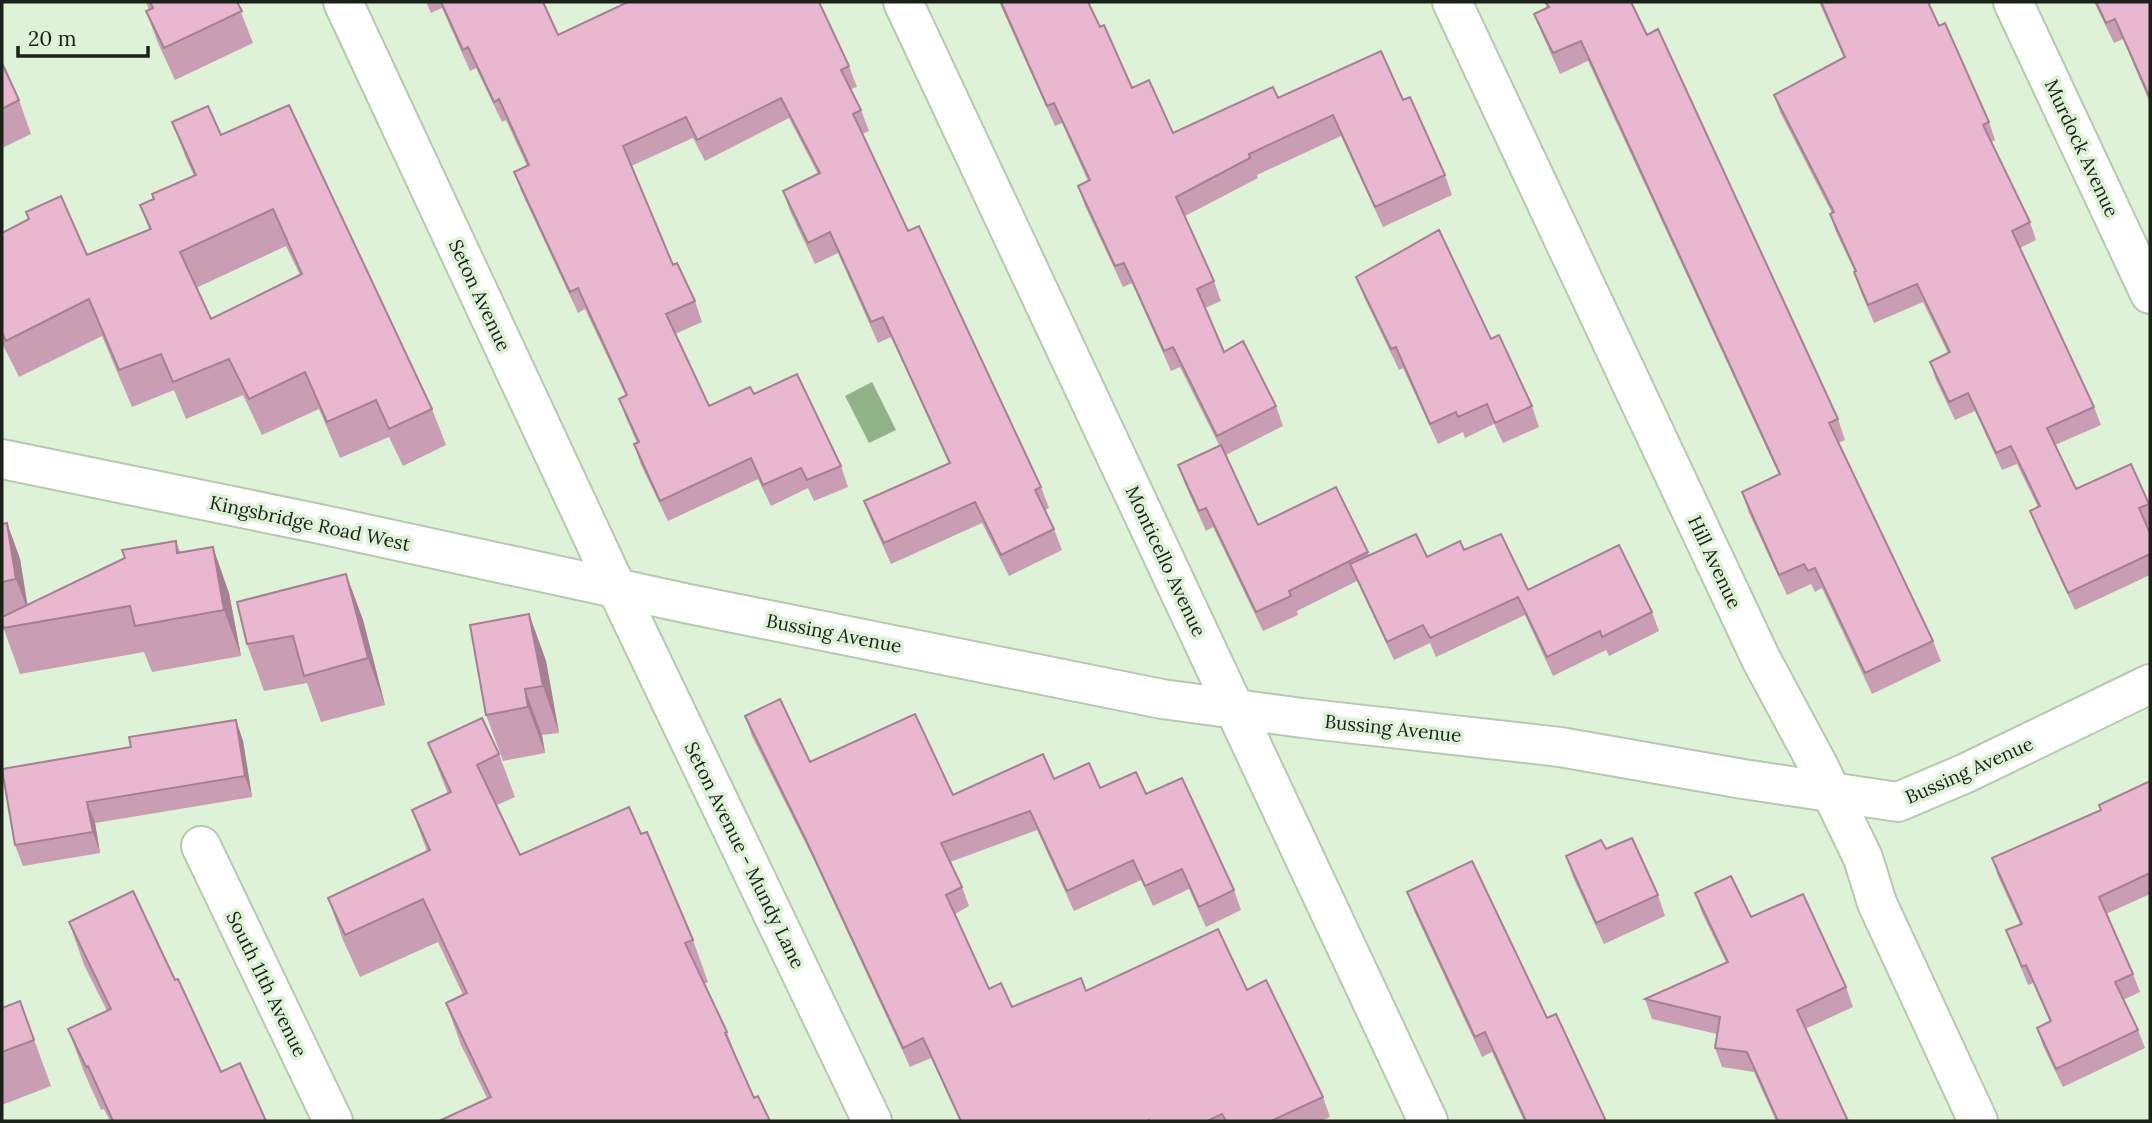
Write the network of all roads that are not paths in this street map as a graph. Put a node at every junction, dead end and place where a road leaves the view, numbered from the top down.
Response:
1 (343, 2) edge
2 (903, 2) edge
3 (1452, 2) edge
4 (2013, 2) edge
5 (2150, 294) edge
6 (2, 459) edge
7 (617, 589) junction
8 (2150, 684) edge
9 (1235, 708) junction
10 (1831, 791) junction
11 (201, 846) dead end
12 (333, 1121) edge
13 (872, 1121) edge
14 (1428, 1121) edge
15 (1978, 1121) edge

1 - 7 street, Seton Avenue
2 - 9 street, Monticello Avenue
3 - 10 street, Hill Avenue
4 - 5 street, Murdock Avenue
6 - 7 street, Kingsbridge Road West
7 - 9 street, Bussing Avenue
7 - 13 street, Seton Avenue - Mundy Lane
8 - 10 street, Bussing Avenue
9 - 10 street, Bussing Avenue
9 - 14 street, Monticello Avenue
10 - 15 street, Hill Avenue
11 - 12 street, South 11th Avenue

